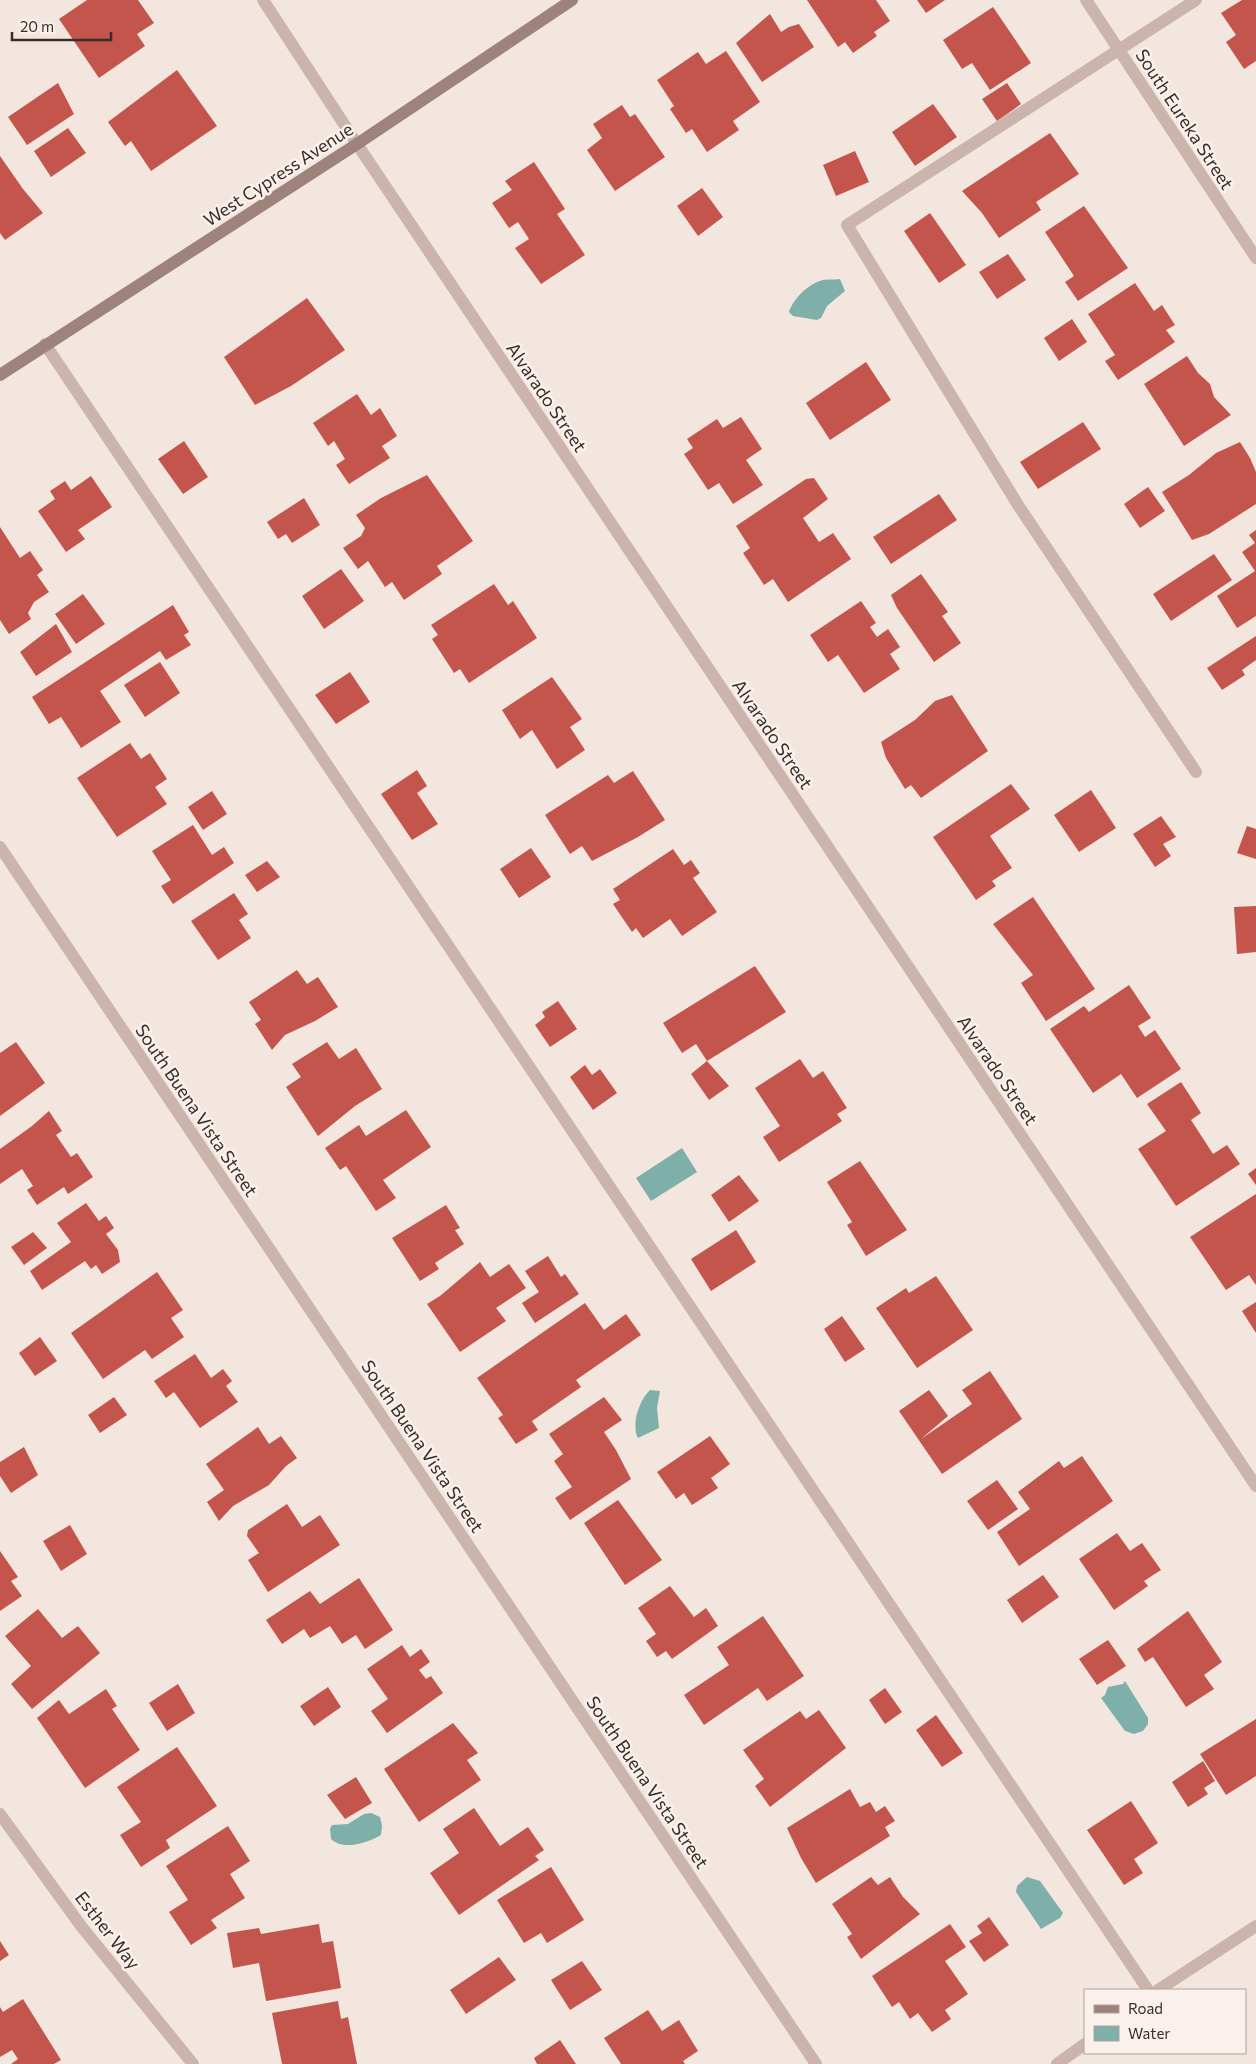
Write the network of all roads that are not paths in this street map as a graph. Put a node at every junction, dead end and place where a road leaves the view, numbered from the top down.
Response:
1 (262, 0) edge
2 (572, 0) edge
3 (1086, 0) edge
4 (1196, 0) edge
5 (1119, 51) junction
6 (357, 144) junction
7 (1256, 258) edge
8 (46, 344) junction
9 (0, 375) edge
10 (1196, 772) dead end
11 (0, 848) edge
12 (1256, 1486) edge
13 (0, 1814) edge
14 (1256, 1926) edge
15 (1147, 1989) edge
16 (1160, 1989) edge
17 (1084, 2045) edge
18 (193, 2064) edge
19 (816, 2064) edge
20 (1057, 2064) edge

1 - 6 street, Alvarado Street
2 - 6 main road, West Cypress Avenue
3 - 5 street, South Eureka Street
4 - 5 street
5 - 7 street, South Eureka Street
5 - 10 street
6 - 8 main road, West Cypress Avenue
6 - 12 street, Alvarado Street
8 - 9 main road, West Cypress Avenue
8 - 15 street
11 - 19 street, South Buena Vista Street
13 - 18 street, Esther Way
14 - 16 street
17 - 20 street

